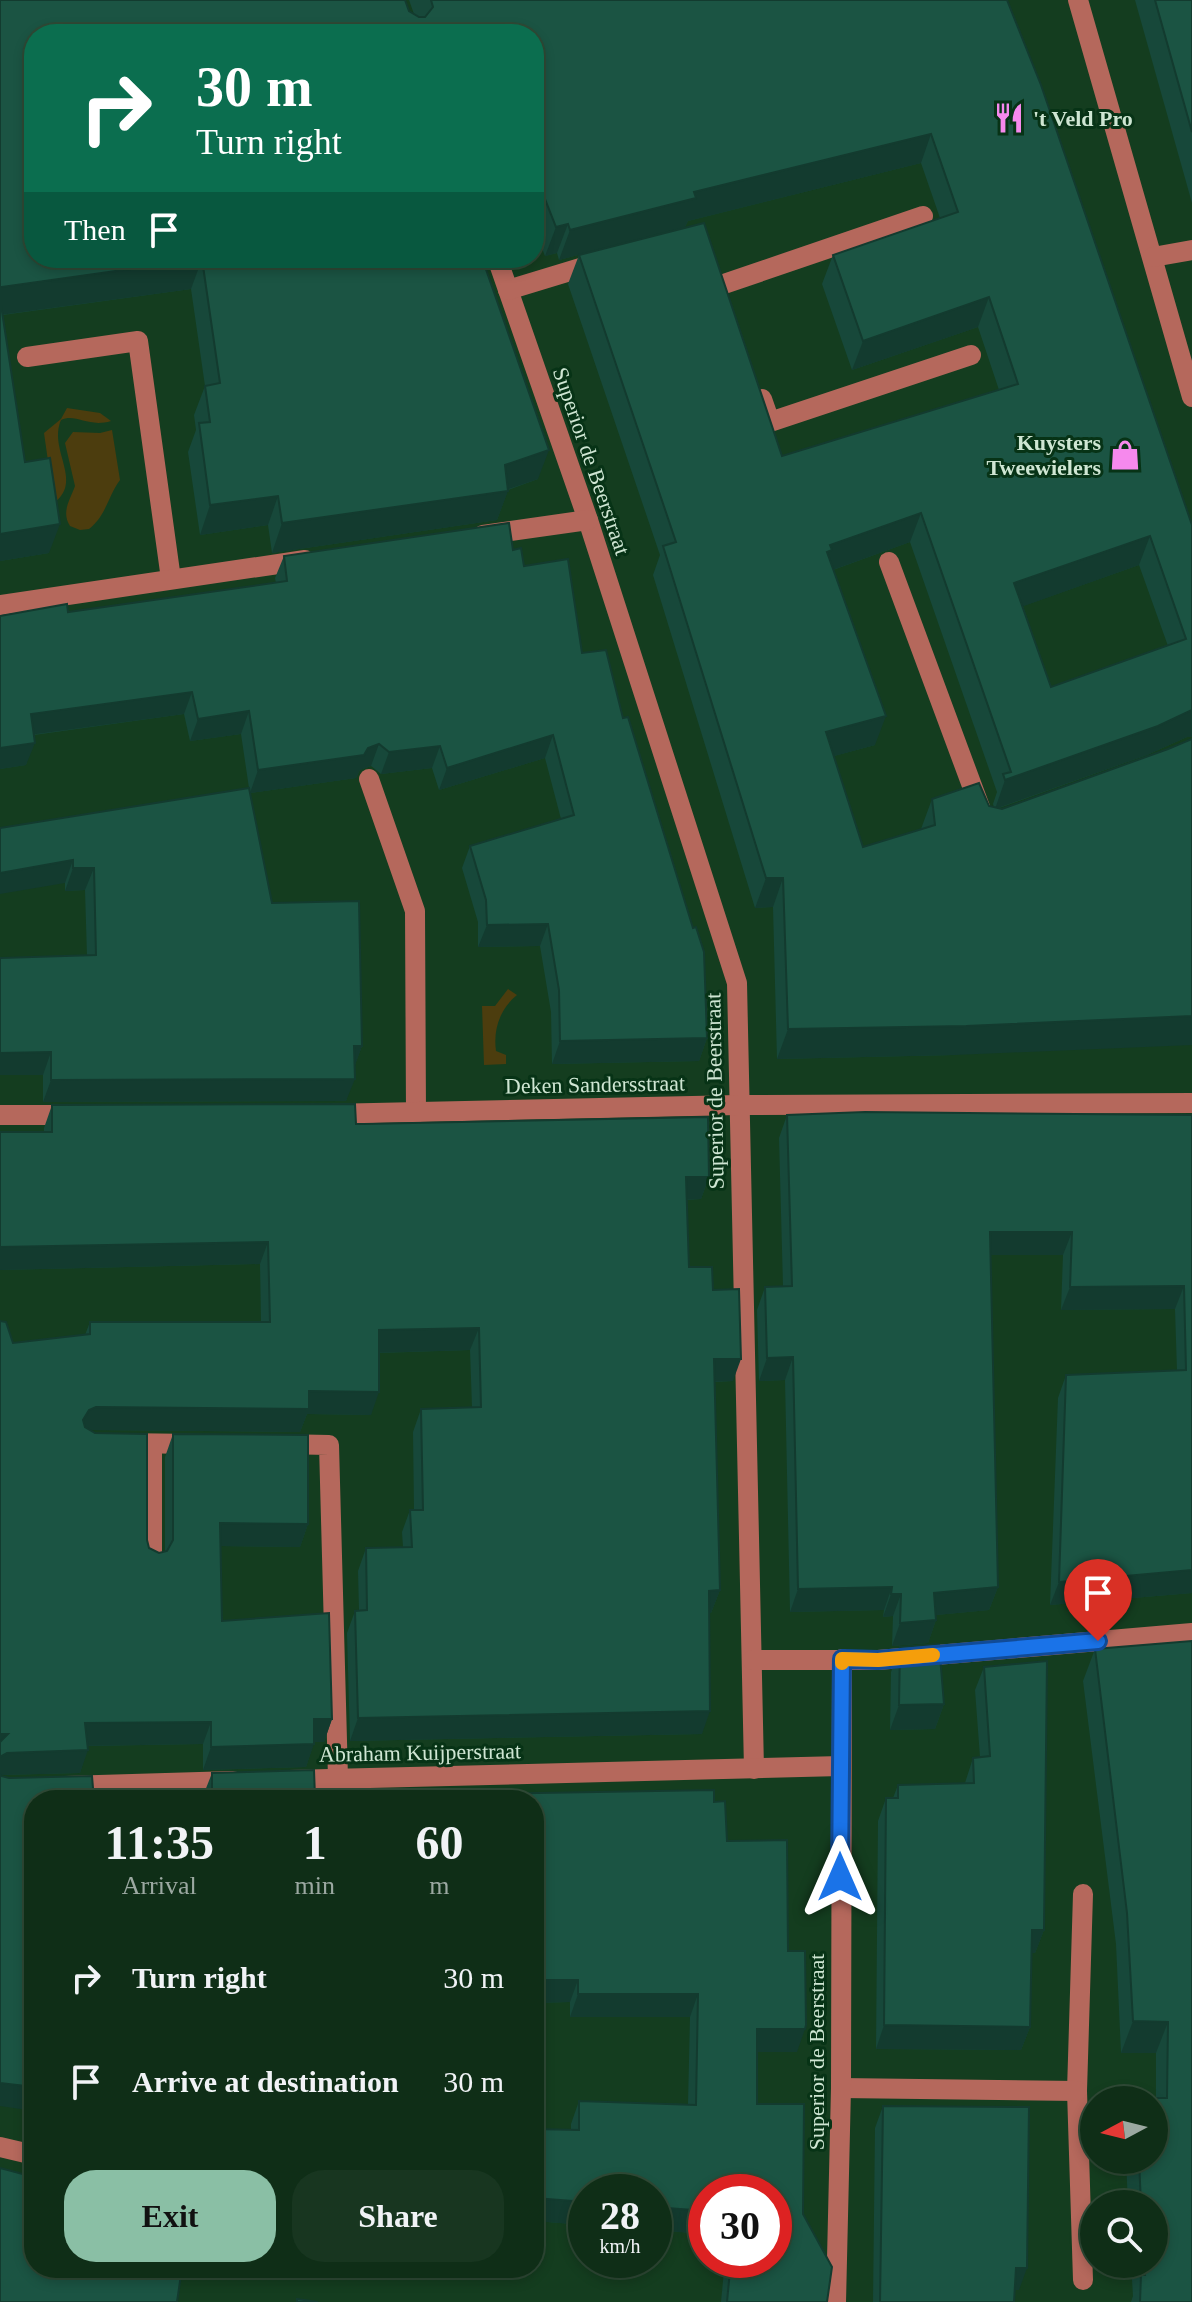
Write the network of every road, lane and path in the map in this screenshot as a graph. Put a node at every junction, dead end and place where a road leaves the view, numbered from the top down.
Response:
1 (1078, 0) edge
2 (923, 216) dead end
3 (1192, 250) edge
4 (1153, 257) junction
5 (613, 258) edge
6 (713, 260) edge
7 (500, 268) edge
8 (508, 290) junction
9 (971, 355) dead end
10 (27, 357) dead end
11 (755, 381) edge
12 (1192, 397) edge
13 (588, 520) junction
14 (465, 537) edge
15 (325, 557) edge
16 (889, 562) dead end
17 (171, 579) junction
18 (0, 605) edge
19 (369, 779) dead end
20 (1002, 820) edge
21 (1192, 1103) edge
22 (738, 1105) junction
23 (416, 1113) junction
24 (302, 1114) edge
25 (0, 1115) edge
26 (95, 1115) edge
27 (104, 1443) edge
28 (152, 1444) junction
29 (211, 1444) edge
30 (256, 1444) edge
31 (152, 1563) edge
32 (1192, 1633) edge
33 (842, 1659) junction
34 (752, 1660) junction
35 (841, 1766) junction
36 (754, 1769) junction
37 (338, 1778) junction
38 (46, 1786) edge
39 (1083, 1894) dead end
40 (841, 2088) junction
41 (1077, 2091) junction
42 (0, 2147) edge
43 (24, 2153) edge
44 (1083, 2280) dead end
45 (836, 2302) edge

1 - 4 street
2 - 6 street
3 - 4 street
4 - 12 street
5 - 8 street
7 - 8 street, Superior de Beerstraat
8 - 13 street, Superior de Beerstraat
9 - 11 street
10 - 17 street
13 - 14 street
13 - 22 street, Superior de Beerstraat
15 - 17 street
16 - 20 street
17 - 18 street
19 - 23 street
21 - 22 street, Deken Sandersstraat
22 - 23 street, Deken Sandersstraat
22 - 34 street, Superior de Beerstraat
23 - 24 street, Deken Sandersstraat
25 - 26 street
27 - 28 street
28 - 29 street
28 - 31 street
30 - 37 street
32 - 33 street
33 - 34 street
33 - 35 street, Superior de Beerstraat
34 - 36 street, Superior de Beerstraat
35 - 36 street, Abraham Kuijperstraat
35 - 40 street, Superior de Beerstraat
36 - 37 street, Abraham Kuijperstraat
37 - 38 street, Abraham Kuijperstraat
39 - 41 street
40 - 41 street
40 - 45 street, Superior de Beerstraat
41 - 44 street
42 - 43 street

